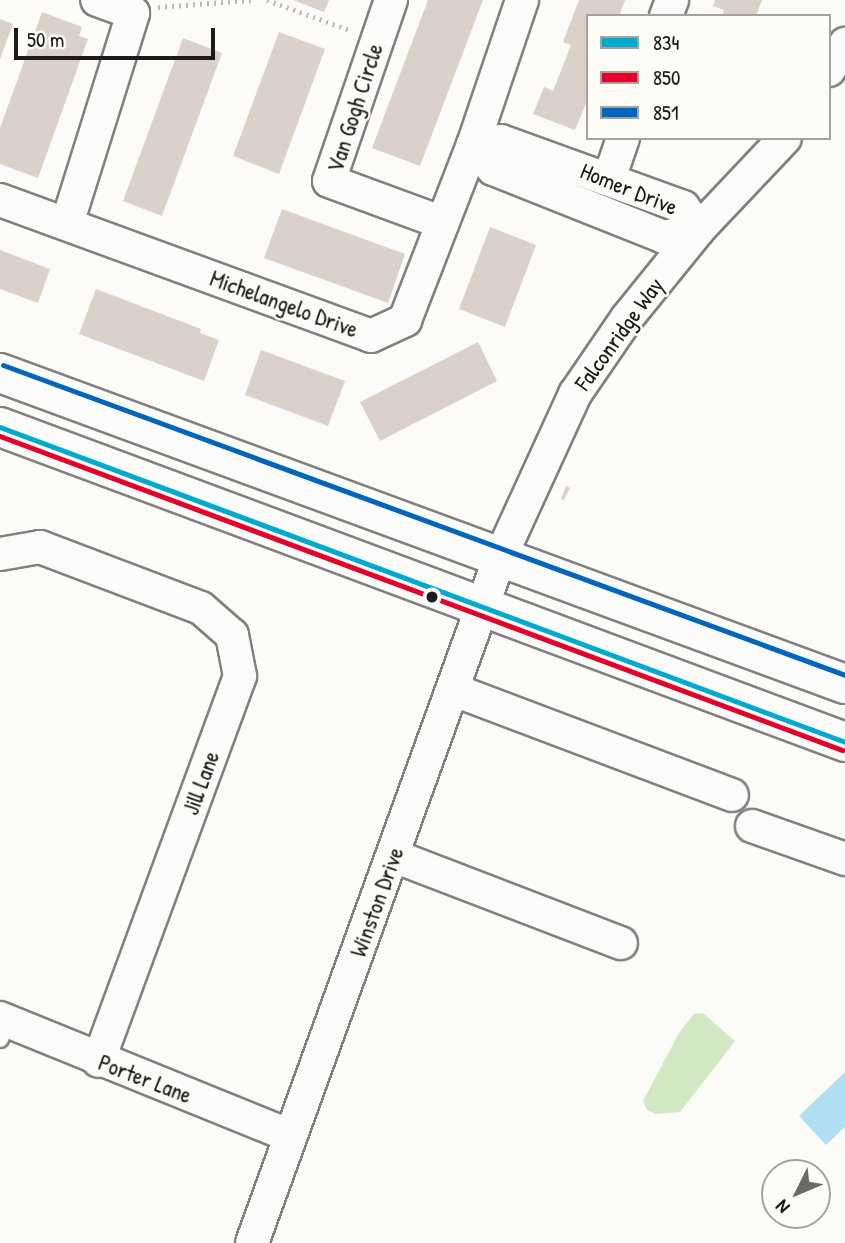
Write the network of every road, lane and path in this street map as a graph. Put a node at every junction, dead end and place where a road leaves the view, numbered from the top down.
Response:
1 (97, 0) edge
2 (251, 0) edge
3 (267, 0) edge
4 (391, 0) edge
5 (522, 0) edge
6 (133, 13) junction
7 (378, 39) junction
8 (845, 44) edge
9 (831, 67) edge
10 (622, 140) edge
11 (783, 140) edge
12 (473, 145) junction
13 (608, 179) junction
14 (0, 200) edge
15 (443, 223) junction
16 (66, 224) junction
17 (698, 229) junction
18 (0, 373) edge
19 (0, 427) edge
20 (0, 554) edge
21 (499, 559) junction
22 (482, 607) junction
23 (845, 684) edge
24 (454, 690) junction
25 (845, 743) edge
26 (732, 795) dead end
27 (751, 826) dead end
28 (394, 856) junction
29 (845, 859) edge
30 (621, 943) dead end
31 (2, 1027) edge
32 (98, 1060) junction
33 (290, 1136) junction
34 (252, 1243) edge

1 - 6 street
2 - 6 path
3 - 7 path
4 - 7 street, Van Gogh Circle
5 - 12 street, Michelangelo Drive
6 - 16 street
7 - 15 street, Van Gogh Circle
8 - 9 street
10 - 13 street
11 - 17 street, Falconridge Way
12 - 13 street, Homer Drive
12 - 15 street, Michelangelo Drive
12 - 17 street, Homer Drive
13 - 17 street, Homer Drive
14 - 16 street, Michelangelo Drive
15 - 16 street, Michelangelo Drive
17 - 21 street, Falconridge Way
18 - 21 main road
19 - 22 main road
20 - 32 street, Jill Lane
21 - 22 street, Winston Drive
21 - 23 main road
22 - 24 street, Winston Drive
22 - 25 main road
24 - 26 street
24 - 28 street, Winston Drive
27 - 29 street
28 - 30 street
28 - 33 street, Winston Drive
31 - 32 street, Porter Lane
32 - 33 street, Porter Lane
33 - 34 street, Winston Drive

